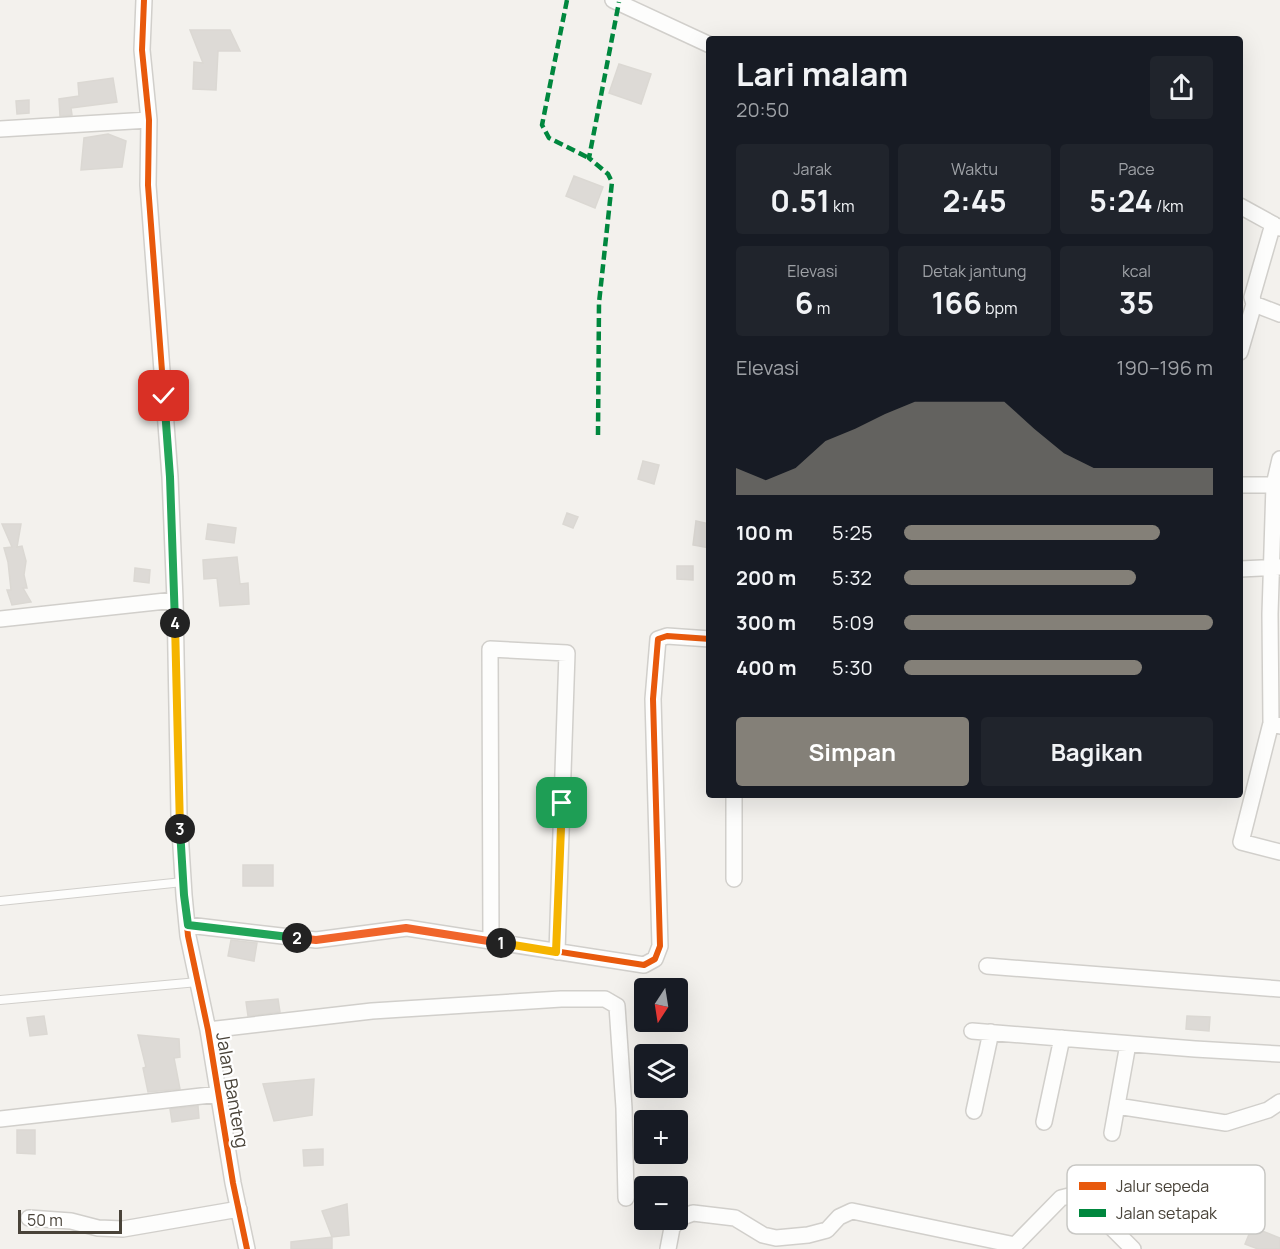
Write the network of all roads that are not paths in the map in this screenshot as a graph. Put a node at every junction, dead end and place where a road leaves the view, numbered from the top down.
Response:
1 (144, 0) edge
2 (613, 0) edge
3 (706, 43) edge
4 (149, 120) junction
5 (0, 129) edge
6 (1243, 208) edge
7 (1276, 226) edge
8 (1249, 299) edge
9 (1280, 314) edge
10 (1243, 334) edge
11 (1280, 459) edge
12 (1274, 484) junction
13 (1243, 485) edge
14 (1275, 567) edge
15 (1243, 569) edge
16 (175, 600) junction
17 (0, 619) edge
18 (706, 639) edge
19 (1276, 724) edge
20 (734, 798) edge
21 (1280, 852) edge
22 (734, 879) dead end
23 (183, 882) junction
24 (0, 901) edge
25 (188, 931) junction
26 (491, 942) junction
27 (556, 952) junction
28 (987, 966) dead end
29 (198, 982) junction
30 (1280, 989) edge
31 (0, 1000) edge
32 (208, 1030) junction
33 (972, 1031) dead end
34 (991, 1032) junction
35 (1062, 1038) junction
36 (1128, 1044) junction
37 (1280, 1054) edge
38 (219, 1094) junction
39 (1280, 1102) edge
40 (1117, 1107) junction
41 (974, 1111) dead end
42 (0, 1119) edge
43 (1044, 1122) dead end
44 (1112, 1133) dead end
45 (1067, 1196) edge
46 (626, 1198) dead end
47 (239, 1209) junction
48 (29, 1218) dead end
49 (1118, 1234) edge
50 (247, 1249) edge
51 (668, 1249) edge
52 (1133, 1249) edge

1 - 4 street, Jalan Banteng
2 - 3 street
4 - 5 street
4 - 16 street, Jalan Banteng
6 - 7 street
7 - 8 street
8 - 9 street
8 - 10 street
11 - 12 street
12 - 13 street
12 - 14 street
14 - 15 street
14 - 19 street
16 - 17 street
16 - 23 street, Jalan Banteng
18 - 27 street
19 - 21 street
20 - 22 street
23 - 24 lane
23 - 25 street, Jalan Banteng
25 - 26 street
25 - 29 street, Jalan Banteng
26 - 27 street
26 - 27 street
28 - 30 street
29 - 31 lane
29 - 32 street, Jalan Banteng
32 - 38 street, Jalan Banteng
32 - 46 street
33 - 34 street
34 - 35 street
34 - 41 street
35 - 36 street
35 - 43 street
36 - 37 street
36 - 40 street
38 - 42 street
38 - 47 street, Jalan Banteng
39 - 40 street
40 - 44 street
45 - 51 street
47 - 48 street
47 - 50 street, Jalan Banteng
49 - 52 street

